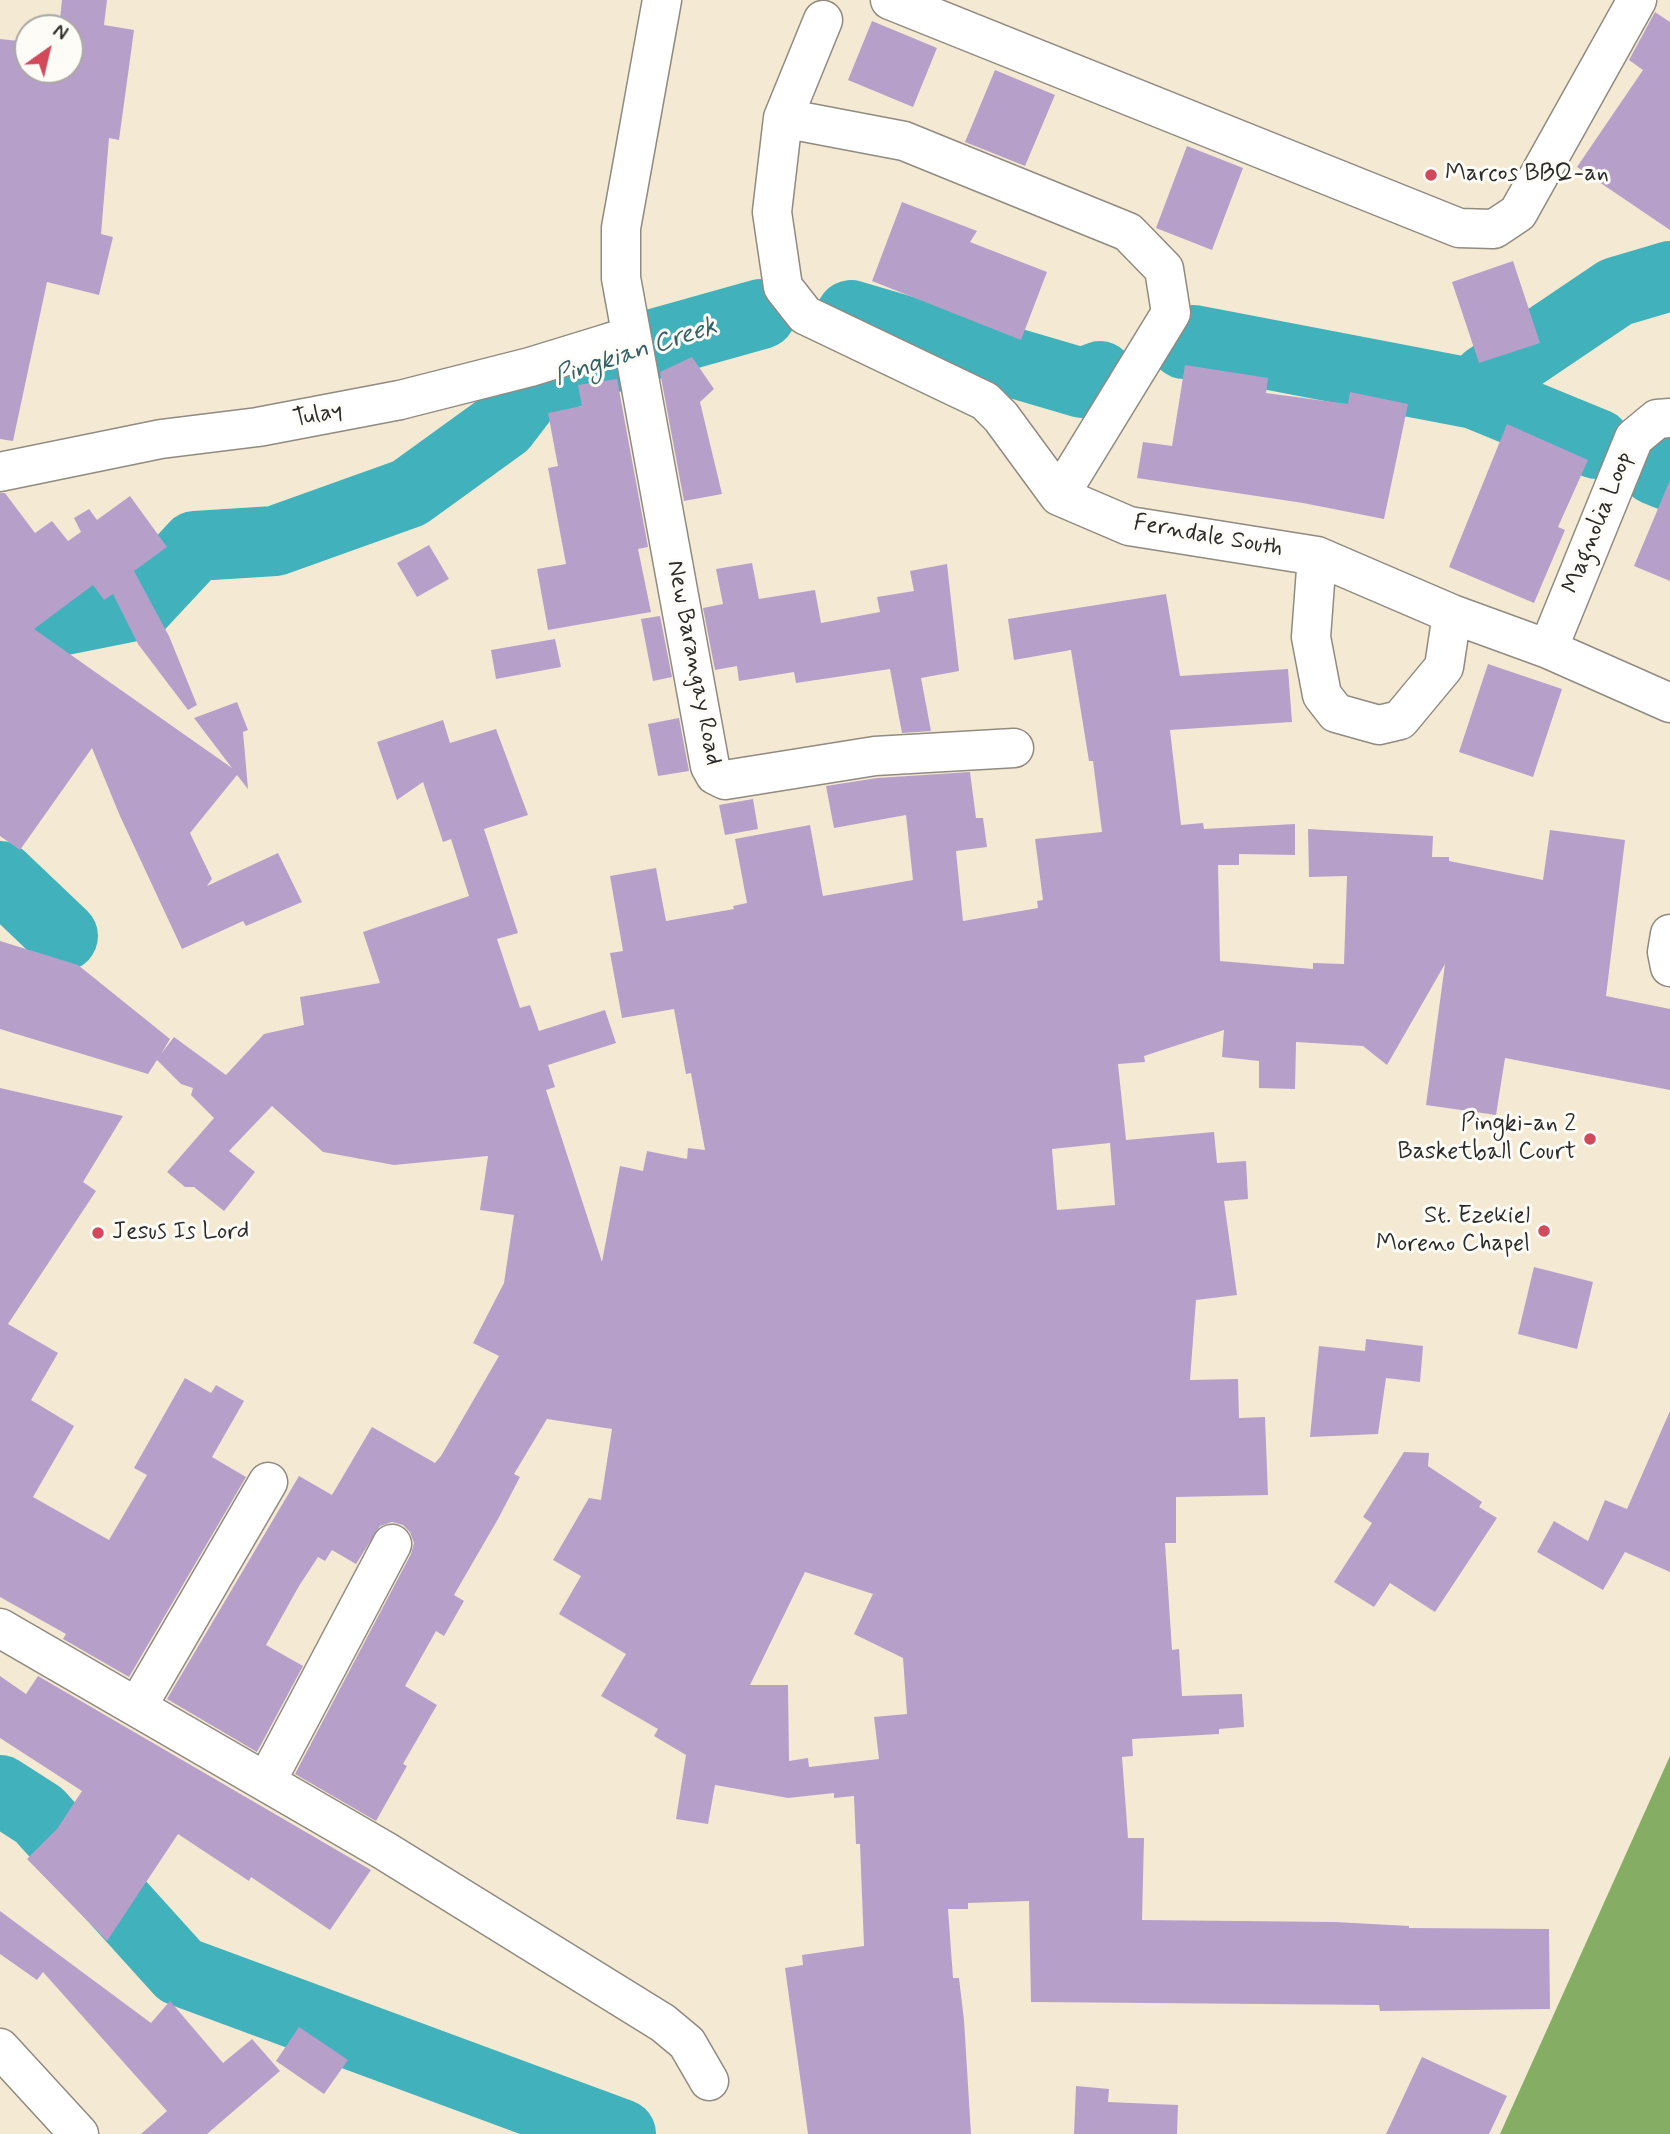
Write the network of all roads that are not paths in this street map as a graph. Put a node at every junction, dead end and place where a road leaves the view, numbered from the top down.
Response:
1 (662, 0) edge
2 (890, 0) edge
3 (1637, 0) edge
4 (937, 9) edge
5 (823, 20) dead end
6 (783, 118) junction
7 (632, 337) junction
8 (1670, 418) edge
9 (0, 472) edge
10 (1059, 496) junction
11 (1317, 556) junction
12 (1452, 614) junction
13 (1548, 649) junction
14 (1670, 703) edge
15 (1014, 748) dead end
16 (1670, 934) edge
17 (1670, 967) edge
18 (268, 1482) dead end
19 (392, 1544) dead end
20 (0, 1628) edge
21 (136, 1707) junction
22 (265, 1782) junction
23 (0, 2048) edge
24 (709, 2081) dead end
25 (79, 2134) edge

1 - 7 street
2 - 4 street
3 - 4 street
5 - 6 street
6 - 10 street
6 - 10 street
7 - 9 street, Tulay
7 - 15 street, New Barangay Road
8 - 13 street, Magnolia Loop
10 - 11 street, Ferndale South
11 - 12 street, Ferndale South
11 - 12 street
12 - 13 street, Ferndale South
13 - 14 street, Ferndale South
16 - 17 street
18 - 21 street
19 - 22 street
20 - 21 street
21 - 22 street
22 - 24 street
23 - 25 street

